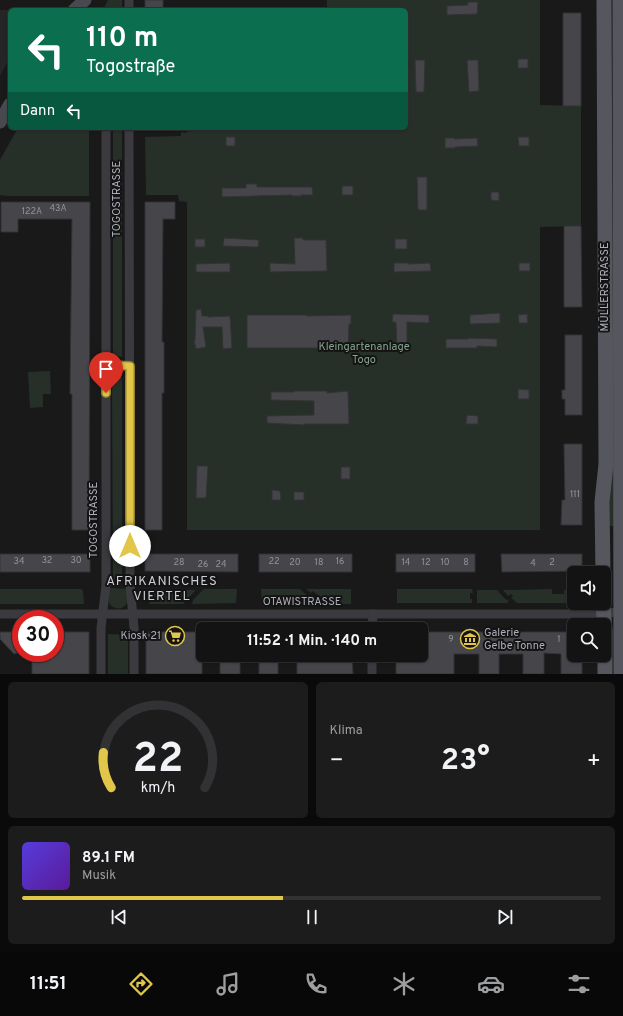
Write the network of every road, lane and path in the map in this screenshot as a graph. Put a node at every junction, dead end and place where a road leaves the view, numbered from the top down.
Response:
1 (85, 0) edge
2 (604, 0) edge
3 (620, 0) edge
4 (76, 8) edge
5 (8, 108) edge
6 (0, 122) edge
7 (106, 130) edge
8 (129, 130) edge
9 (622, 232) edge
10 (106, 365) junction
11 (130, 366) junction
12 (622, 409) edge
13 (603, 566) edge
14 (592, 610) edge
15 (604, 610) edge
16 (611, 610) edge
17 (622, 612) edge
18 (0, 614) edge
19 (102, 614) junction
20 (133, 614) junction
21 (373, 614) junction
22 (372, 622) edge
23 (372, 662) edge
24 (101, 674) edge
25 (134, 674) edge
26 (372, 674) edge
27 (605, 674) edge
28 (621, 674) edge

1 - 4 street
2 - 13 main road, MÜLLERSTRASSE
3 - 9 main road, MÜLLERSTRASSE
5 - 6 street
7 - 10 street, TOGOSTRASSE
8 - 11 street, TOGOSTRASSE
9 - 12 main road, MÜLLERSTRASSE
10 - 11 street
10 - 19 street, TOGOSTRASSE
11 - 20 street, TOGOSTRASSE
12 - 17 main road, MÜLLERSTRASSE
14 - 21 street, OTAWISTRASSE
15 - 27 main road
16 - 17 street, OTAWISTRASSE
17 - 28 main road, MÜLLERSTRASSE
18 - 19 street, OTAWISTRASSE
19 - 20 street, OTAWISTRASSE
19 - 24 street, TOGOSTRASSE
20 - 21 street, OTAWISTRASSE
20 - 25 street, TOGOSTRASSE
21 - 22 street
23 - 26 street

